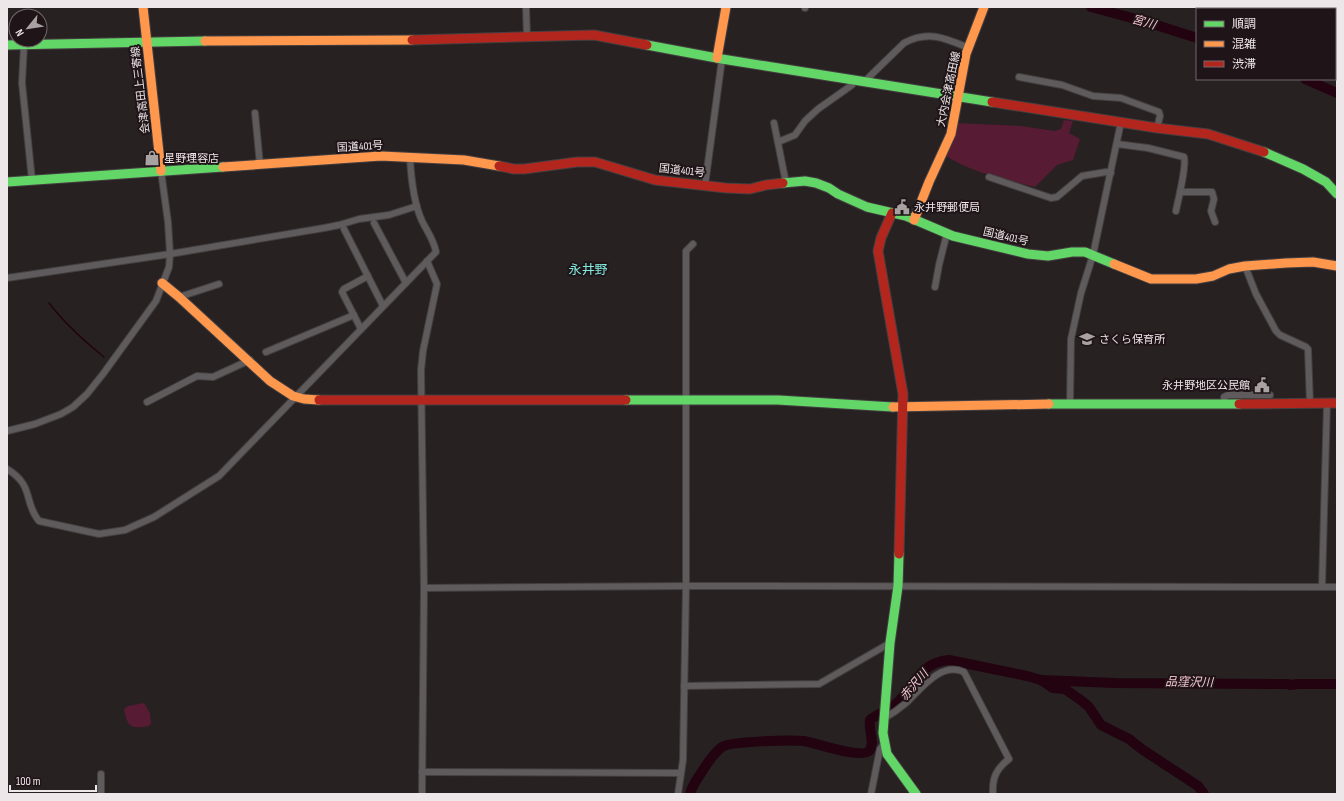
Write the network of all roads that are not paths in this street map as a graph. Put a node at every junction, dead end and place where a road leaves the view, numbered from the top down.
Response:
1 (143, 7) edge
2 (526, 7) edge
3 (726, 7) edge
4 (984, 7) edge
5 (527, 37) junction
6 (147, 43) junction
7 (48, 45) edge
8 (24, 48) edge
9 (969, 48) junction
10 (719, 58) junction
11 (1018, 77) dead end
12 (848, 79) junction
13 (865, 81) junction
14 (958, 96) junction
15 (255, 113) dead end
16 (1121, 122) junction
17 (774, 123) dead end
18 (1157, 128) junction
19 (778, 142) junction
20 (1117, 144) junction
21 (410, 156) junction
22 (260, 165) junction
23 (161, 171) junction
24 (1111, 173) junction
25 (989, 177) dead end
26 (32, 180) junction
27 (7, 182) edge
28 (786, 183) junction
29 (705, 185) junction
30 (1180, 192) junction
31 (1337, 194) edge
32 (417, 206) junction
33 (1176, 211) dead end
34 (892, 213) junction
35 (914, 220) junction
36 (1215, 222) dead end
37 (374, 223) dead end
38 (344, 229) dead end
39 (947, 233) junction
40 (692, 244) dead end
41 (170, 254) junction
42 (1093, 255) junction
43 (426, 261) junction
44 (1245, 266) junction
45 (1337, 266) edge
46 (368, 276) junction
47 (7, 278) edge
48 (162, 283) junction
49 (406, 283) junction
50 (219, 284) dead end
51 (935, 287) dead end
52 (179, 297) junction
53 (383, 306) junction
54 (354, 315) junction
55 (361, 329) junction
56 (266, 352) dead end
57 (250, 360) junction
58 (1270, 395) dead end
59 (295, 398) junction
60 (685, 400) junction
61 (422, 401) junction
62 (147, 402) dead end
63 (1070, 403) junction
64 (1327, 403) junction
65 (1225, 404) junction
66 (1310, 404) junction
67 (1337, 404) edge
68 (903, 407) junction
69 (7, 431) edge
70 (7, 469) edge
71 (686, 586) junction
72 (898, 586) junction
73 (1322, 587) junction
74 (1337, 587) edge
75 (424, 588) junction
76 (890, 643) junction
77 (684, 686) junction
78 (883, 719) junction
79 (884, 744) junction
80 (422, 772) junction
81 (681, 773) junction
82 (101, 774) dead end
83 (101, 794) edge
84 (422, 794) edge
85 (678, 794) edge
86 (871, 794) edge
87 (916, 794) edge
88 (993, 794) edge

1 - 6 main road, 会津高田上三寄線
2 - 5 street
3 - 10 main road
4 - 9 main road, 大内会津高田線
5 - 6 main road
5 - 10 main road
6 - 7 main road
6 - 23 main road, 会津高田上三寄線
8 - 26 street
9 - 13 street
9 - 14 main road, 大内会津高田線
10 - 12 main road
10 - 29 street
11 - 18 street
12 - 13 main road
12 - 19 street
13 - 14 main road
14 - 16 main road
14 - 35 main road, 大内会津高田線
15 - 22 street
16 - 18 main road
16 - 20 street
17 - 19 street
18 - 31 main road
19 - 28 street
20 - 24 street
20 - 30 street
21 - 22 main road, 国道401号
21 - 29 main road, 国道401号
21 - 32 street
22 - 23 main road, 国道401号
23 - 26 main road, 国道401号
23 - 41 street
24 - 25 street
24 - 42 street
26 - 27 main road, 国道401号
28 - 29 main road, 国道401号
28 - 34 main road, 国道401号
30 - 33 street
30 - 36 street
32 - 41 street
32 - 43 street
34 - 35 main road, 国道401号
34 - 68 main road
35 - 39 main road, 国道401号
37 - 49 street
38 - 46 street
39 - 42 main road, 国道401号
39 - 51 street
40 - 60 street
41 - 47 street
41 - 48 street
42 - 44 main road, 国道401号
42 - 63 street
43 - 49 street
43 - 61 street
44 - 45 main road, 国道401号
44 - 66 street
46 - 53 street
46 - 54 street
48 - 52 main road
48 - 69 street
49 - 53 street
50 - 52 street
52 - 57 main road
53 - 55 street
54 - 55 street
54 - 56 street
55 - 59 street
57 - 59 main road
57 - 62 street
58 - 65 street
59 - 61 main road
59 - 70 street
60 - 61 main road
60 - 68 main road
60 - 71 street
61 - 75 street
63 - 65 main road
63 - 68 main road
64 - 66 main road
64 - 67 main road
64 - 73 street
65 - 66 main road
68 - 72 main road
71 - 72 street
71 - 75 street
71 - 77 street
72 - 73 street
72 - 76 main road
73 - 74 street
75 - 80 street
76 - 77 street
76 - 78 main road
77 - 81 street
78 - 79 main road
78 - 88 street
79 - 86 street
79 - 87 main road
80 - 81 street
80 - 84 street
81 - 85 street
82 - 83 street

